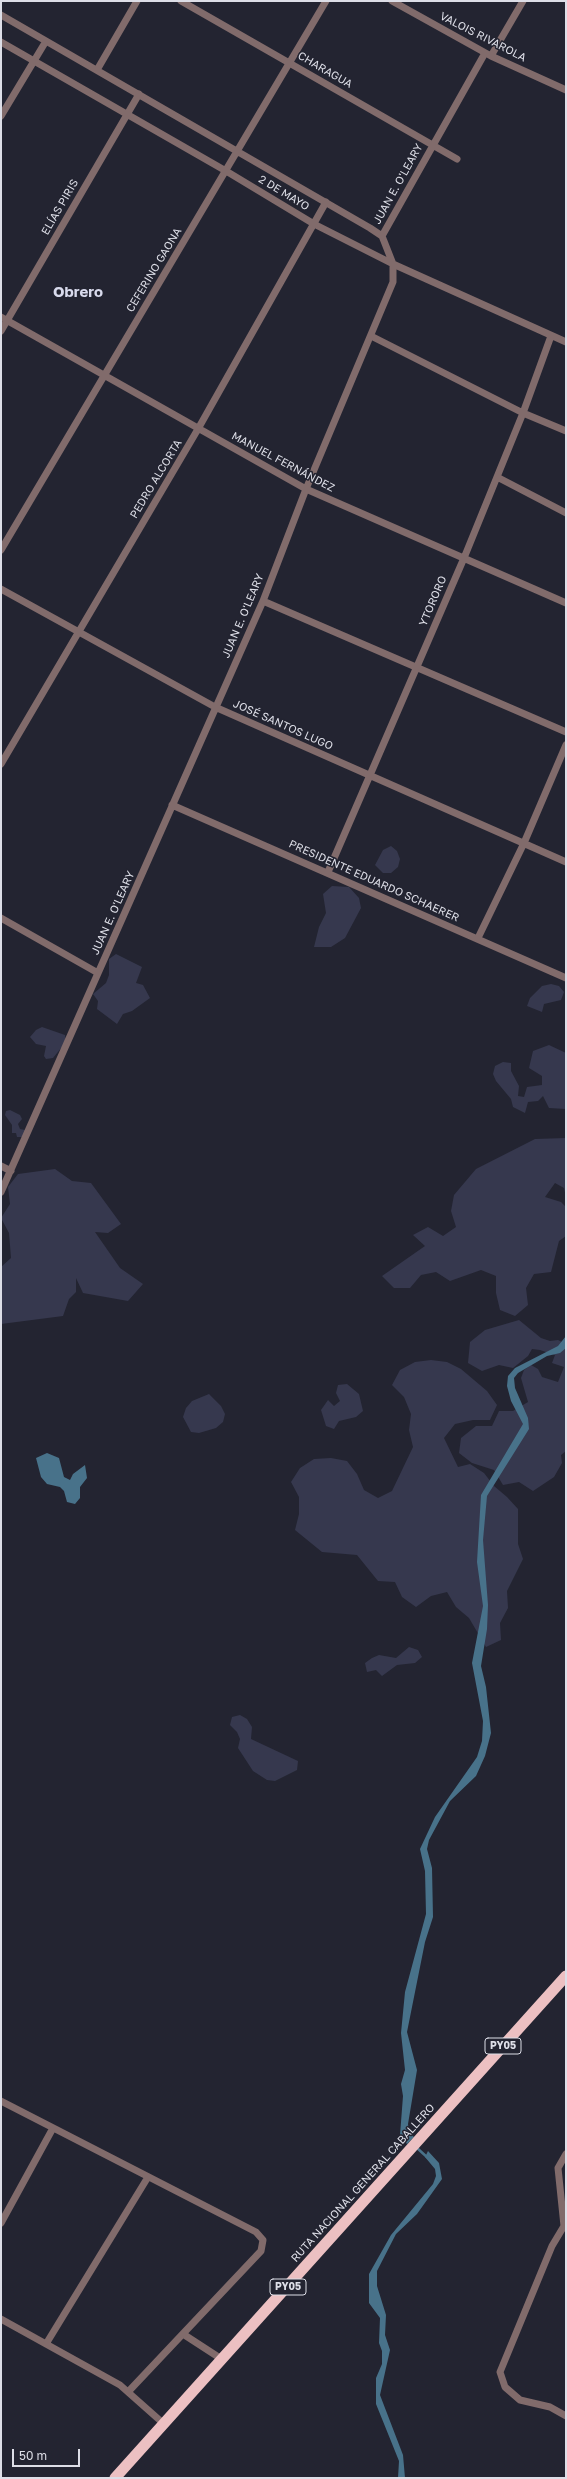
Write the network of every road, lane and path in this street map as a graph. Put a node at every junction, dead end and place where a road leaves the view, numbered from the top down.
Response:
1 (137, 1) edge
2 (180, 1) edge
3 (326, 1) edge
4 (392, 1) edge
5 (523, 1) edge
6 (1, 15) edge
7 (46, 41) junction
8 (1, 42) edge
9 (488, 54) junction
10 (34, 61) junction
11 (291, 63) junction
12 (97, 70) junction
13 (566, 90) edge
14 (139, 94) junction
15 (127, 114) junction
16 (1, 116) edge
17 (432, 146) junction
18 (238, 151) junction
19 (457, 159) dead end
20 (226, 171) junction
21 (326, 202) junction
22 (314, 224) junction
23 (382, 236) junction
24 (393, 264) junction
25 (4, 319) edge
26 (1, 331) edge
27 (371, 336) junction
28 (552, 336) junction
29 (566, 342) edge
30 (103, 376) junction
31 (523, 413) junction
32 (198, 429) junction
33 (566, 430) edge
34 (497, 477) junction
35 (306, 489) junction
36 (566, 513) edge
37 (1, 550) edge
38 (464, 558) junction
39 (1, 589) edge
40 (263, 601) junction
41 (566, 603) edge
42 (78, 633) junction
43 (416, 669) junction
44 (215, 707) junction
45 (566, 732) edge
46 (566, 744) edge
47 (1, 764) edge
48 (370, 776) junction
49 (172, 805) junction
50 (524, 843) junction
51 (566, 862) edge
52 (328, 872) junction
53 (1, 918) edge
54 (478, 938) junction
55 (98, 973) junction
56 (566, 978) edge
57 (1, 1166) edge
58 (10, 1172) junction
59 (1, 1192) edge
60 (564, 1982) edge
61 (1, 2101) edge
62 (53, 2128) junction
63 (566, 2154) edge
64 (148, 2177) junction
65 (1, 2223) edge
66 (564, 2232) edge
67 (1, 2319) edge
68 (183, 2334) junction
69 (46, 2344) junction
70 (223, 2360) junction
71 (128, 2392) junction
72 (566, 2416) edge
73 (164, 2424) junction
74 (115, 2478) edge

1 - 12 street
2 - 11 street, CHARAGUA
3 - 11 street, CEFERINO GAONA
4 - 9 street, VALOIS RIVAROLA
5 - 9 street, JUAN E. O'LEARY
6 - 7 street, 2 DE MAYO
7 - 10 street
7 - 12 street, 2 DE MAYO
8 - 10 street, 2 DE MAYO
9 - 13 street, VALOIS RIVAROLA
9 - 17 street, JUAN E. O'LEARY
10 - 15 street, 2 DE MAYO
10 - 16 street
11 - 17 street, CHARAGUA
11 - 18 street, CEFERINO GAONA
12 - 14 street, 2 DE MAYO
14 - 15 street, ELÍAS PIRIS
14 - 18 street, 2 DE MAYO
15 - 20 street, 2 DE MAYO
15 - 25 street, ELÍAS PIRIS
17 - 19 street, CHARAGUA
17 - 23 street, JUAN E. O'LEARY
18 - 20 street, CEFERINO GAONA
18 - 21 street, 2 DE MAYO
20 - 22 street, 2 DE MAYO
20 - 30 street, CEFERINO GAONA
21 - 22 street, PEDRO ALCORTA
21 - 23 street, 2 DE MAYO
22 - 24 street, 2 DE MAYO
22 - 32 street, PEDRO ALCORTA
23 - 24 street, JUAN E. O'LEARY
24 - 27 street, JUAN E. O'LEARY
24 - 28 street, 2 DE MAYO
25 - 26 street, ELÍAS PIRIS
25 - 30 street, MANUEL FERNÁNDEZ
27 - 31 street
27 - 35 street, JUAN E. O'LEARY
28 - 29 street, 2 DE MAYO
28 - 31 street, YTORORO
30 - 32 street, MANUEL FERNÁNDEZ
30 - 37 street, CEFERINO GAONA
31 - 33 street
31 - 34 street, YTORORO
32 - 35 street, MANUEL FERNÁNDEZ
32 - 42 street, PEDRO ALCORTA
34 - 36 street
34 - 38 street, YTORORO
35 - 38 street, MANUEL FERNÁNDEZ
35 - 40 street, JUAN E. O'LEARY
38 - 41 street, MANUEL FERNÁNDEZ
38 - 43 street, YTORORO
39 - 42 street, JOSÉ SANTOS LUGO
40 - 43 street
40 - 44 street, JUAN E. O'LEARY
42 - 44 street, JOSÉ SANTOS LUGO
42 - 47 street, PEDRO ALCORTA
43 - 45 street
43 - 48 street, YTORORO
44 - 48 street, JOSÉ SANTOS LUGO
44 - 49 street, JUAN E. O'LEARY
46 - 50 street
48 - 50 street, JOSÉ SANTOS LUGO
48 - 52 street, YTORORO
49 - 52 street, PRESIDENTE EDUARDO SCHAERER
49 - 55 street, JUAN E. O'LEARY
50 - 51 street, JOSÉ SANTOS LUGO
50 - 54 street
52 - 54 street, PRESIDENTE EDUARDO SCHAERER
53 - 55 street
54 - 56 street, PRESIDENTE EDUARDO SCHAERER
55 - 58 street, JUAN E. O'LEARY
57 - 58 street
58 - 59 street, JUAN E. O'LEARY
60 - 70 highway, RUTA NACIONAL GENERAL CABALLERO / PY05
61 - 62 street
62 - 64 street
62 - 65 street
63 - 66 street
64 - 68 street
64 - 69 street
66 - 72 street
67 - 69 street
68 - 70 street
68 - 71 street
69 - 71 street
70 - 73 highway, RUTA NACIONAL GENERAL CABALLERO / PY05
71 - 73 street
73 - 74 highway, RUTA NACIONAL GENERAL CABALLERO / PY05

